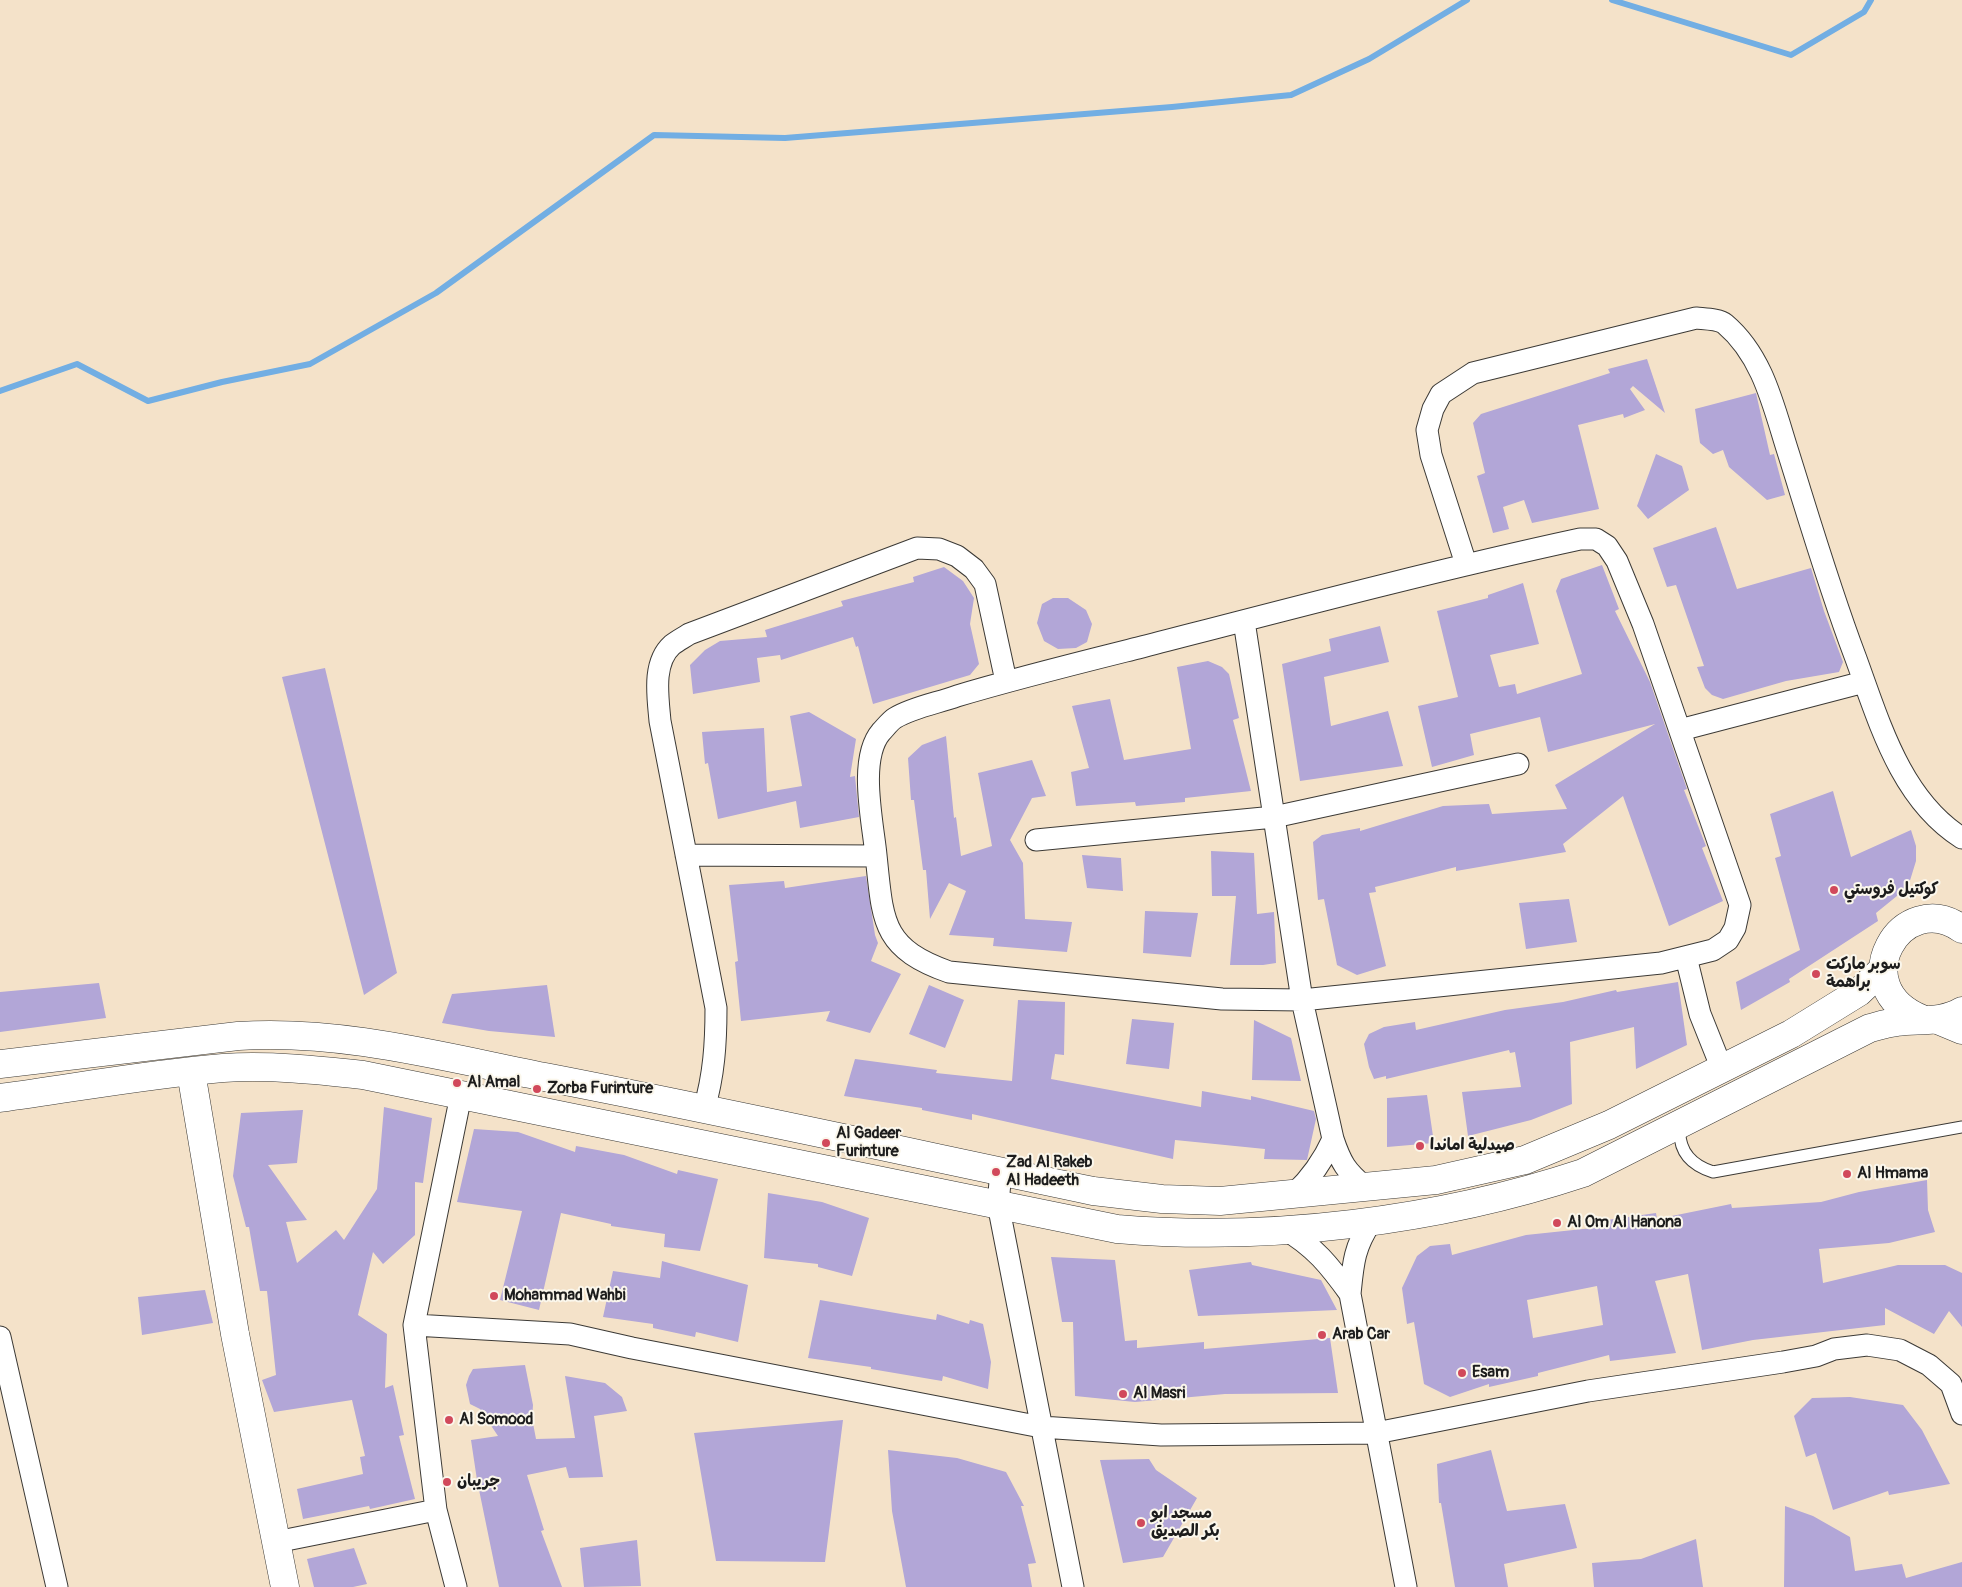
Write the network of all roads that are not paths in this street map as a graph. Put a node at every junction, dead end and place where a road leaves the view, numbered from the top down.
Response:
1 (1466, 564) junction
2 (1244, 621) junction
3 (1006, 681) junction
4 (1864, 682) junction
5 (1680, 730) junction
6 (1518, 764) dead end
7 (1274, 817) junction
8 (1962, 838) edge
9 (1036, 840) dead end
10 (686, 855) junction
11 (876, 856) junction
12 (1957, 920) edge
13 (1686, 956) junction
14 (1882, 970) junction
15 (1302, 1000) junction
16 (1946, 1020) edge
17 (0, 1064) edge
18 (1722, 1068) junction
19 (191, 1072) junction
20 (461, 1095) junction
21 (0, 1098) edge
22 (704, 1109) junction
23 (1680, 1124) junction
24 (1962, 1127) edge
25 (1333, 1139) junction
26 (1001, 1171) junction
27 (1365, 1187) junction
28 (1294, 1194) junction
29 (998, 1204) junction
30 (1372, 1222) junction
31 (1284, 1229) junction
32 (1350, 1294) junction
33 (414, 1325) junction
34 (0, 1337) edge
35 (1962, 1414) edge
36 (1041, 1427) junction
37 (1376, 1433) junction
38 (436, 1510) junction
39 (276, 1542) junction
40 (58, 1587) edge
41 (285, 1587) edge
42 (456, 1587) edge
43 (1073, 1587) edge
44 (1406, 1587) edge

1 - 2 street
1 - 4 street
1 - 5 street
2 - 3 street
2 - 7 street
3 - 10 street
3 - 11 street
4 - 5 street
4 - 8 street
5 - 13 street
6 - 7 street
7 - 9 street
7 - 15 street
10 - 11 street
10 - 22 street
11 - 15 street
12 - 14 main road
13 - 15 street
13 - 18 street
14 - 16 main road
14 - 18 main road
15 - 25 street
16 - 23 main road
17 - 22 main road
18 - 27 main road
19 - 20 main road
19 - 21 main road
19 - 39 main road
20 - 29 main road
20 - 33 street
22 - 26 main road
23 - 24 lane
23 - 30 main road
25 - 27 street
25 - 28 street
26 - 28 main road
26 - 29 street
27 - 28 main road
29 - 31 main road
29 - 36 street
30 - 31 main road
30 - 32 street
31 - 32 street
32 - 37 street
33 - 36 street
33 - 38 street
34 - 40 street
35 - 37 street
36 - 37 street
36 - 43 street
37 - 44 street
38 - 39 street
38 - 42 street
39 - 41 main road

